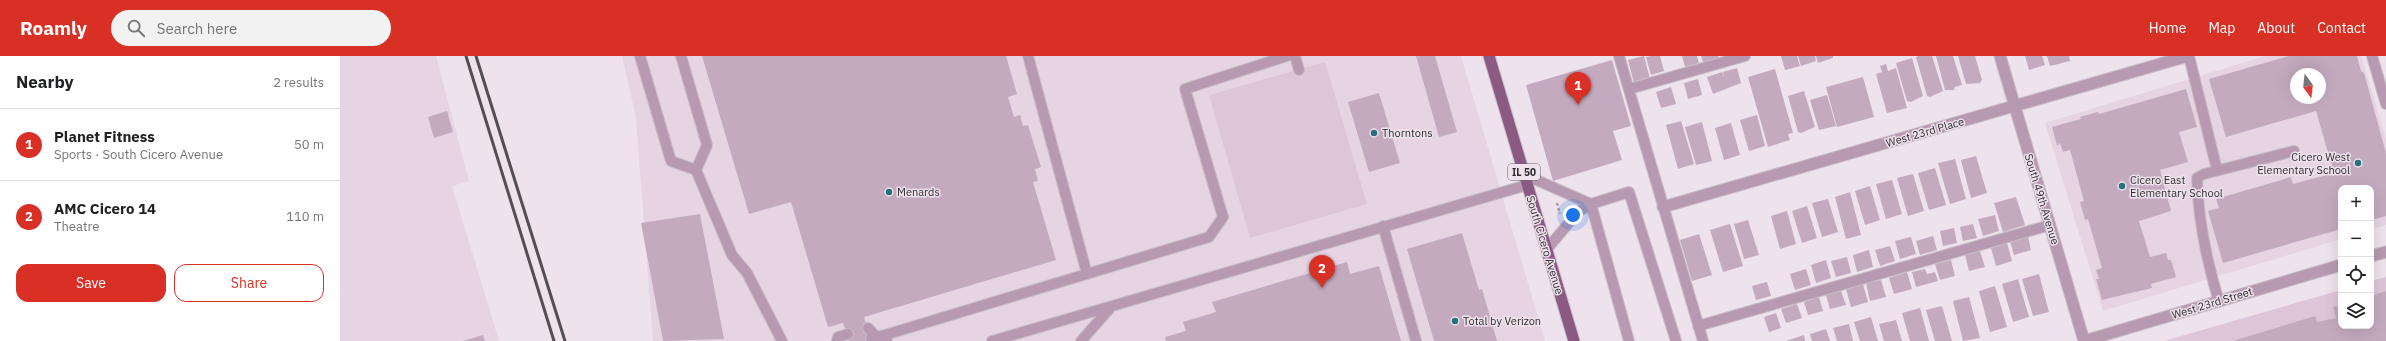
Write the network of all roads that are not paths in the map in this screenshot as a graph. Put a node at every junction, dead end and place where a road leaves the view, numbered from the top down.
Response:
1 (640, 56) edge
2 (681, 56) edge
3 (1028, 56) edge
4 (1287, 56) edge
5 (1295, 56) edge
6 (1489, 56) edge
7 (1619, 56) edge
8 (1745, 56) edge
9 (2000, 56) edge
10 (2188, 56) edge
11 (2372, 56) edge
12 (1299, 70) dead end
13 (1628, 90) junction
14 (2386, 104) edge
15 (2015, 106) junction
16 (2294, 150) dead end
17 (696, 170) junction
18 (2217, 170) junction
19 (1526, 180) junction
20 (1591, 204) junction
21 (1663, 207) junction
22 (2050, 225) junction
23 (1383, 226) junction
24 (1546, 249) junction
25 (2386, 252) edge
26 (2374, 255) edge
27 (2338, 266) edge
28 (1087, 274) junction
29 (2218, 302) junction
30 (1112, 306) junction
31 (1698, 326) junction
32 (868, 328) dead end
33 (848, 334) dead end
34 (879, 338) edge
35 (782, 341) edge
36 (837, 341) edge
37 (992, 341) edge
38 (1082, 341) edge
39 (1416, 341) edge
40 (1574, 341) edge
41 (1628, 341) edge
42 (1676, 341) edge
43 (1702, 341) edge
44 (2084, 341) edge

1 - 17 lane
2 - 17 lane
3 - 28 lane
4 - 28 lane
5 - 12 lane
6 - 19 main road, South Cicero Avenue / IL 50
7 - 13 lane
8 - 13 lane
9 - 15 street, South 49th Avenue
10 - 15 street, West 23rd Place
10 - 18 lane
11 - 14 lane
13 - 21 lane
15 - 21 street, West 23rd Place
15 - 22 street, South 49th Avenue
16 - 18 lane
17 - 35 lane
18 - 29 lane
19 - 20 lane
19 - 23 lane
19 - 24 main road, South Cicero Avenue / IL 50
20 - 24 lane
20 - 41 lane
20 - 42 lane
21 - 31 lane
22 - 31 lane
22 - 44 street, South 49th Avenue
23 - 30 lane
23 - 39 lane
24 - 40 main road, South Cicero Avenue / IL 50
25 - 26 street
27 - 29 street, West 23rd Street
28 - 34 lane
29 - 44 street, West 23rd Street
30 - 37 lane
30 - 38 lane
31 - 43 lane
32 - 34 lane
33 - 36 lane

